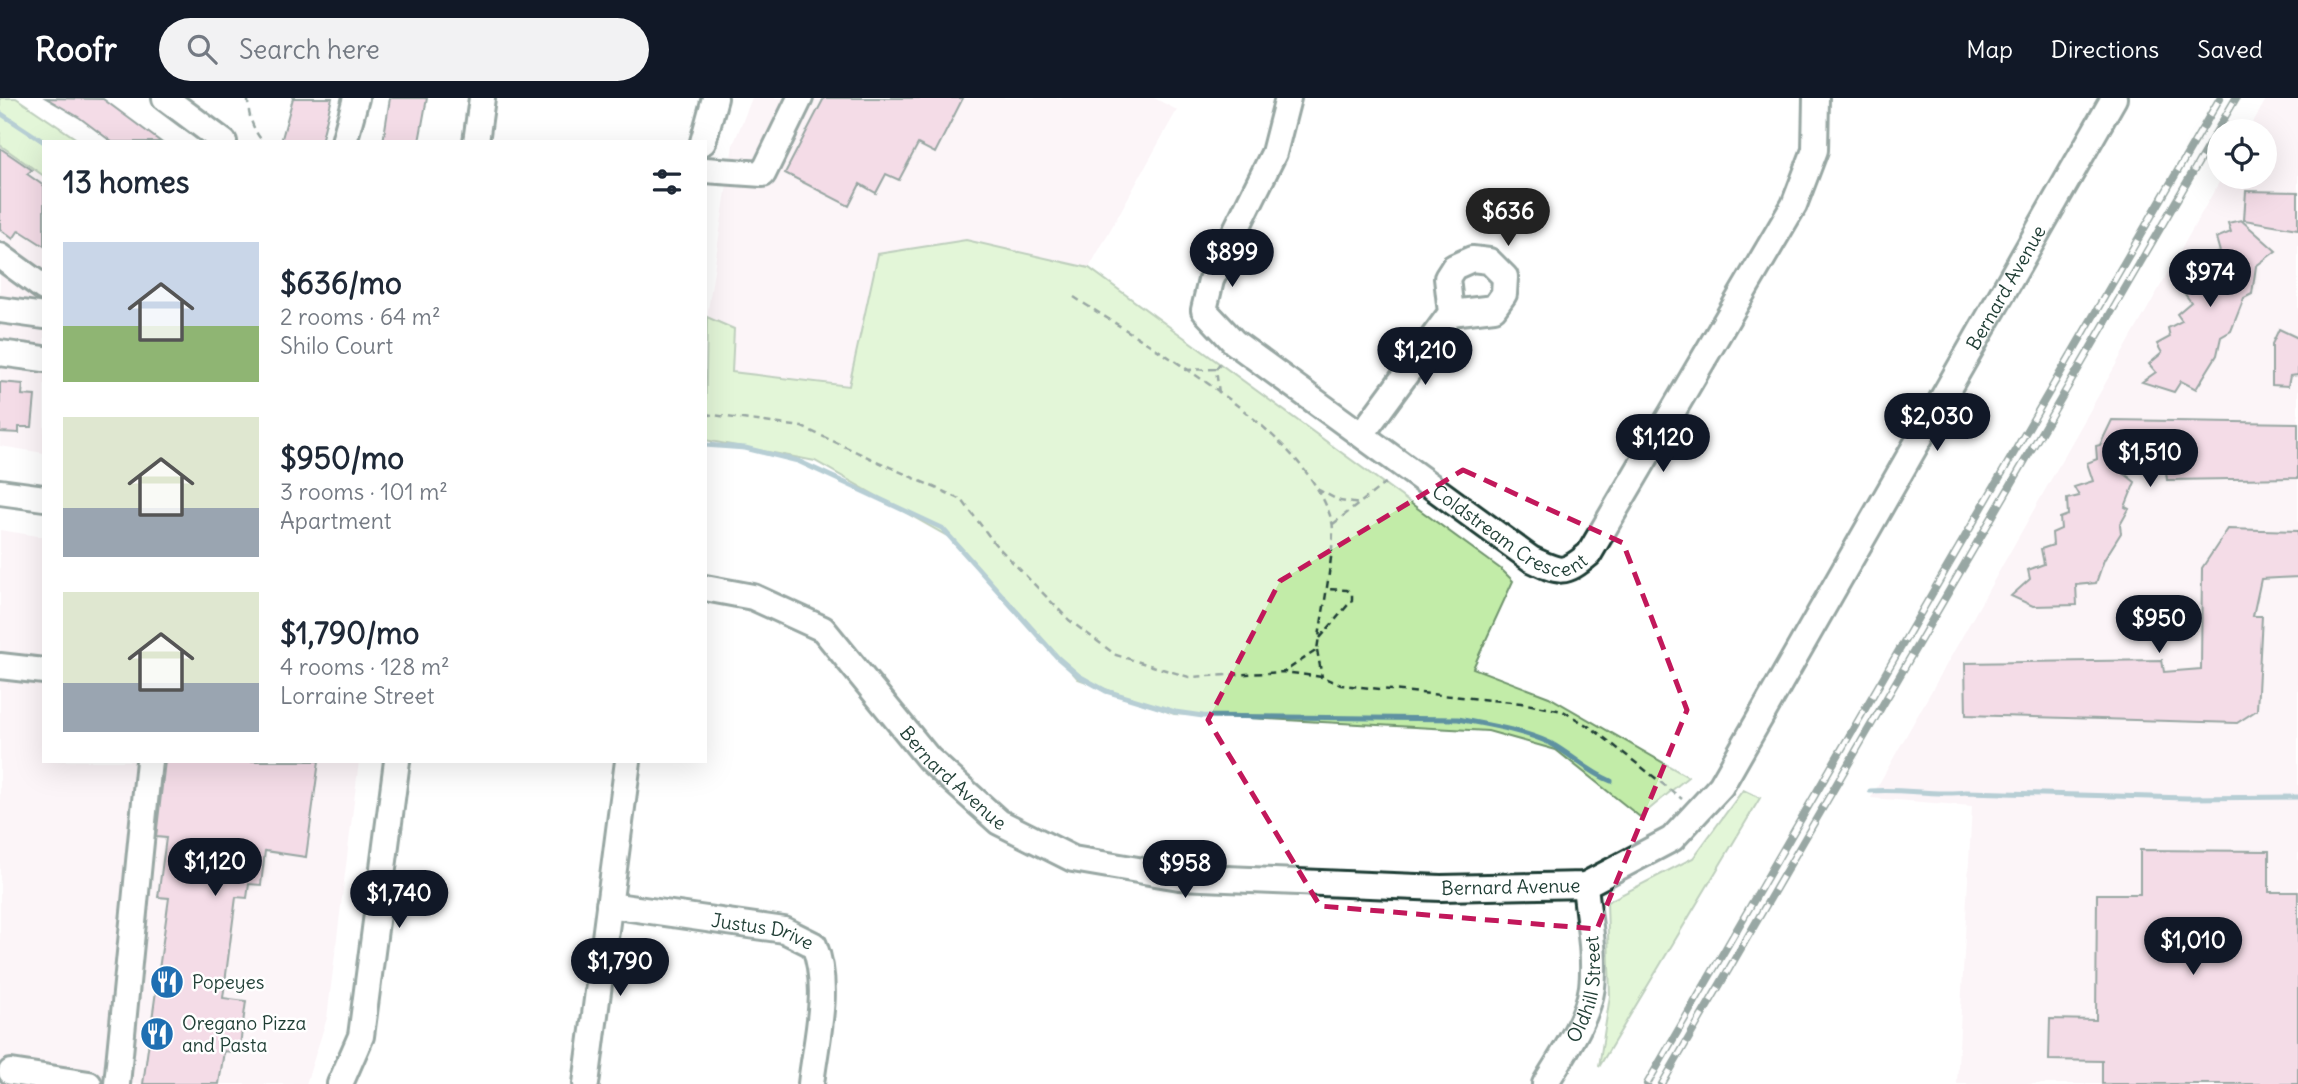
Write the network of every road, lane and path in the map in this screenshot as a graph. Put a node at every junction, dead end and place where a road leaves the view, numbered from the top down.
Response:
1 (165, 98) edge
2 (248, 98) edge
3 (356, 98) edge
4 (482, 98) edge
5 (715, 98) edge
6 (800, 98) edge
7 (1288, 98) edge
8 (1816, 98) edge
9 (2114, 98) edge
10 (221, 140) edge
11 (261, 140) edge
12 (345, 140) edge
13 (475, 140) edge
14 (704, 140) edge
15 (707, 170) edge
16 (0, 256) edge
17 (42, 287) edge
18 (1074, 297) dead end
19 (0, 310) edge
20 (1451, 313) dead end
21 (42, 316) edge
22 (1234, 342) junction
23 (0, 353) edge
24 (42, 359) edge
25 (1216, 369) junction
26 (1185, 370) junction
27 (1219, 393) junction
28 (707, 414) edge
29 (1362, 434) junction
30 (1406, 466) junction
31 (1317, 489) junction
32 (0, 492) edge
33 (42, 498) edge
34 (1360, 504) junction
35 (1333, 524) junction
36 (707, 588) edge
37 (1325, 589) junction
38 (1318, 641) junction
39 (1317, 650) junction
40 (0, 666) edge
41 (42, 671) edge
42 (1284, 672) junction
43 (1322, 677) junction
44 (149, 763) edge
45 (397, 763) edge
46 (628, 763) edge
47 (1697, 809) junction
48 (1584, 885) junction
49 (609, 905) junction
50 (11, 1072) dead end
51 (89, 1084) edge
52 (117, 1084) edge
53 (340, 1084) edge
54 (586, 1084) edge
55 (811, 1084) edge
56 (1545, 1084) edge

1 - 10 street
2 - 11 path
3 - 12 street
4 - 13 street
5 - 14 street
6 - 15 street
7 - 22 street, Coldstream Crescent
8 - 30 street, Coldstream Crescent
9 - 47 street, Bernard Avenue
16 - 17 street
18 - 26 path
19 - 21 street
20 - 29 street
22 - 25 path
22 - 29 street, Coldstream Crescent
23 - 24 street
25 - 26 path
25 - 27 path
26 - 27 path
27 - 31 path
28 - 42 path
29 - 30 street, Coldstream Crescent
30 - 34 path
31 - 34 path
31 - 35 path
32 - 33 street
34 - 35 path
35 - 37 path
36 - 48 street, Bernard Avenue
37 - 38 path
37 - 38 path
38 - 39 path
39 - 42 path
39 - 43 path
40 - 41 street
42 - 43 path
43 - 47 path
44 - 52 street
45 - 53 street
46 - 49 street
47 - 48 street, Bernard Avenue
48 - 56 street, Oldhill Street
49 - 54 street
49 - 55 street, Justus Drive
50 - 51 street

